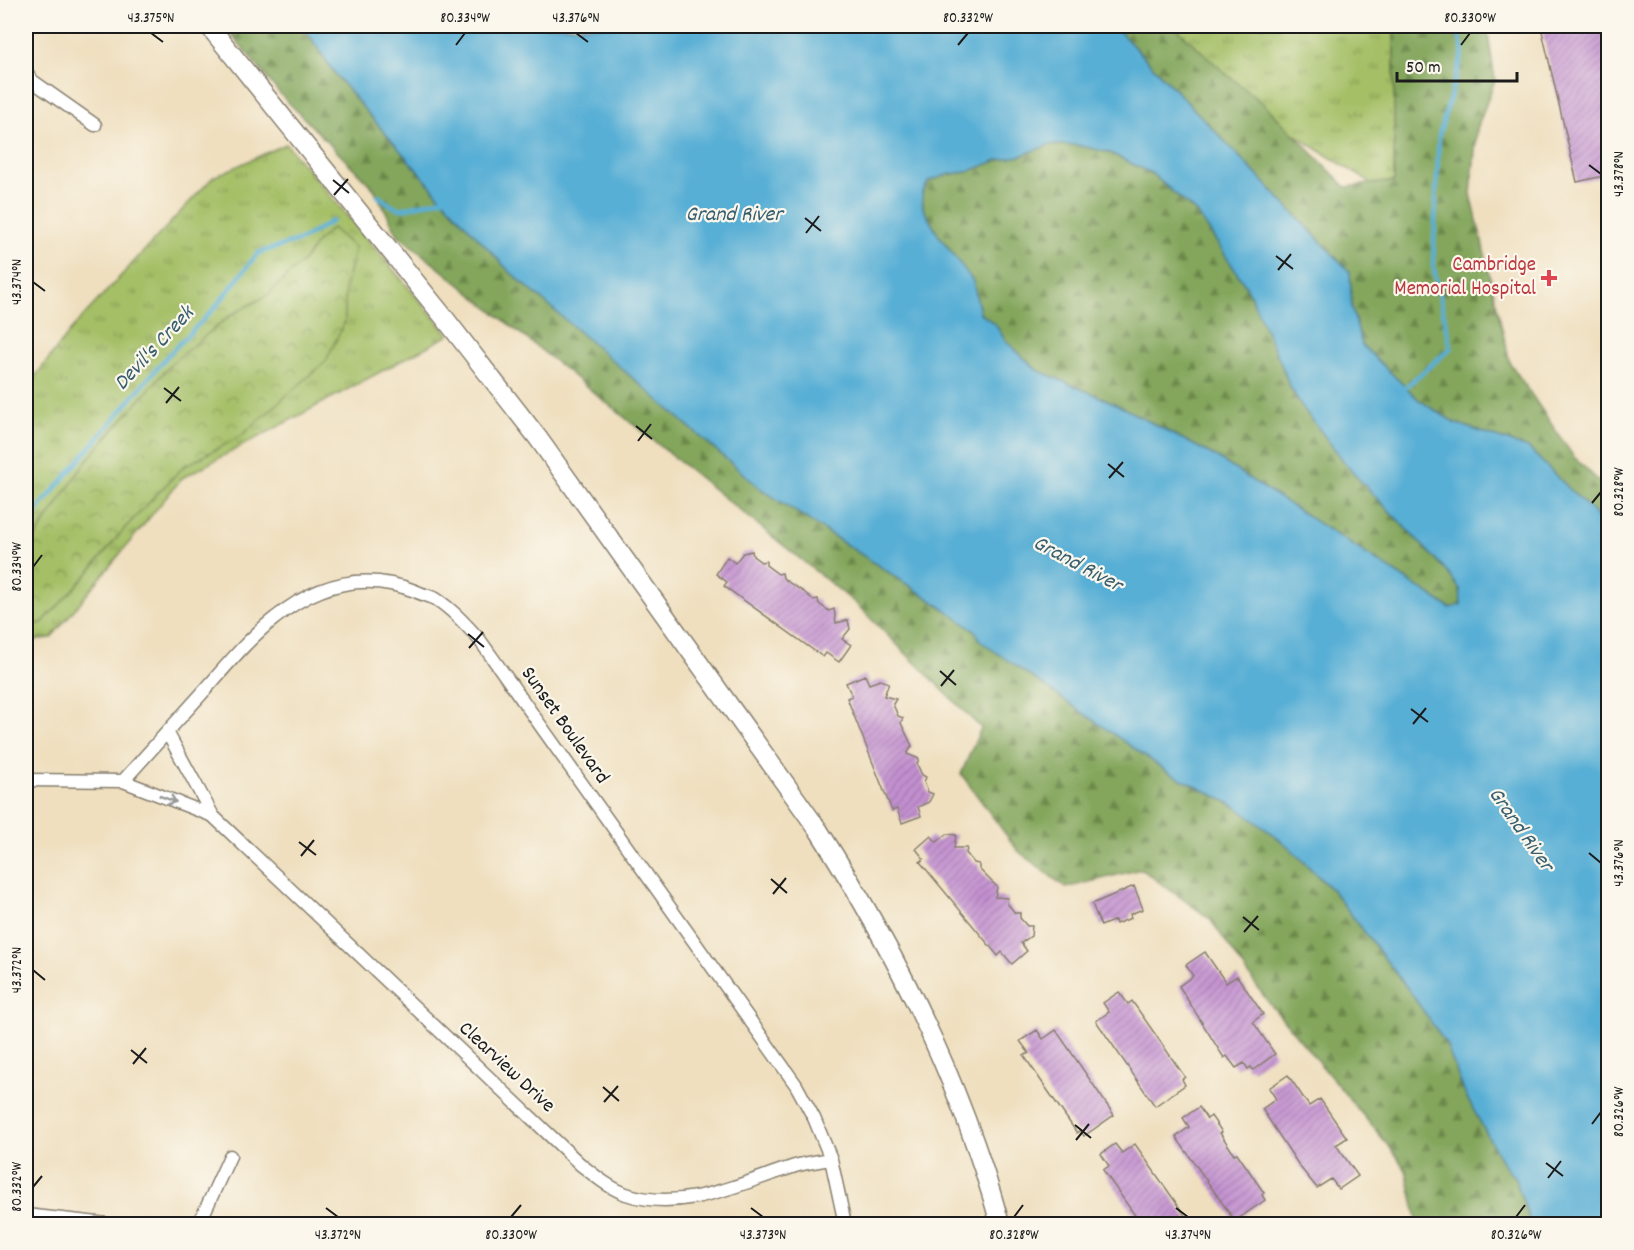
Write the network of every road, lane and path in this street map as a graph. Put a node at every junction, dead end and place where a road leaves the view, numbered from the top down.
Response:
1 (209, 26) edge
2 (27, 78) edge
3 (95, 125) dead end
4 (167, 732) junction
5 (26, 780) edge
6 (123, 781) junction
7 (213, 816) junction
8 (230, 1156) dead end
9 (831, 1159) junction
10 (26, 1215) edge
11 (107, 1224) edge
12 (199, 1224) edge
13 (845, 1224) edge
14 (1000, 1224) edge

1 - 14 main road
2 - 3 street
4 - 6 street, Sunset Boulevard
4 - 7 street, Clearview Drive
4 - 9 street, Sunset Boulevard
5 - 6 street, Clearview Drive
6 -> 7 street, Clearview Drive
7 - 9 street, Clearview Drive
8 - 12 street
9 - 13 street, Sunset Boulevard
10 - 11 street

